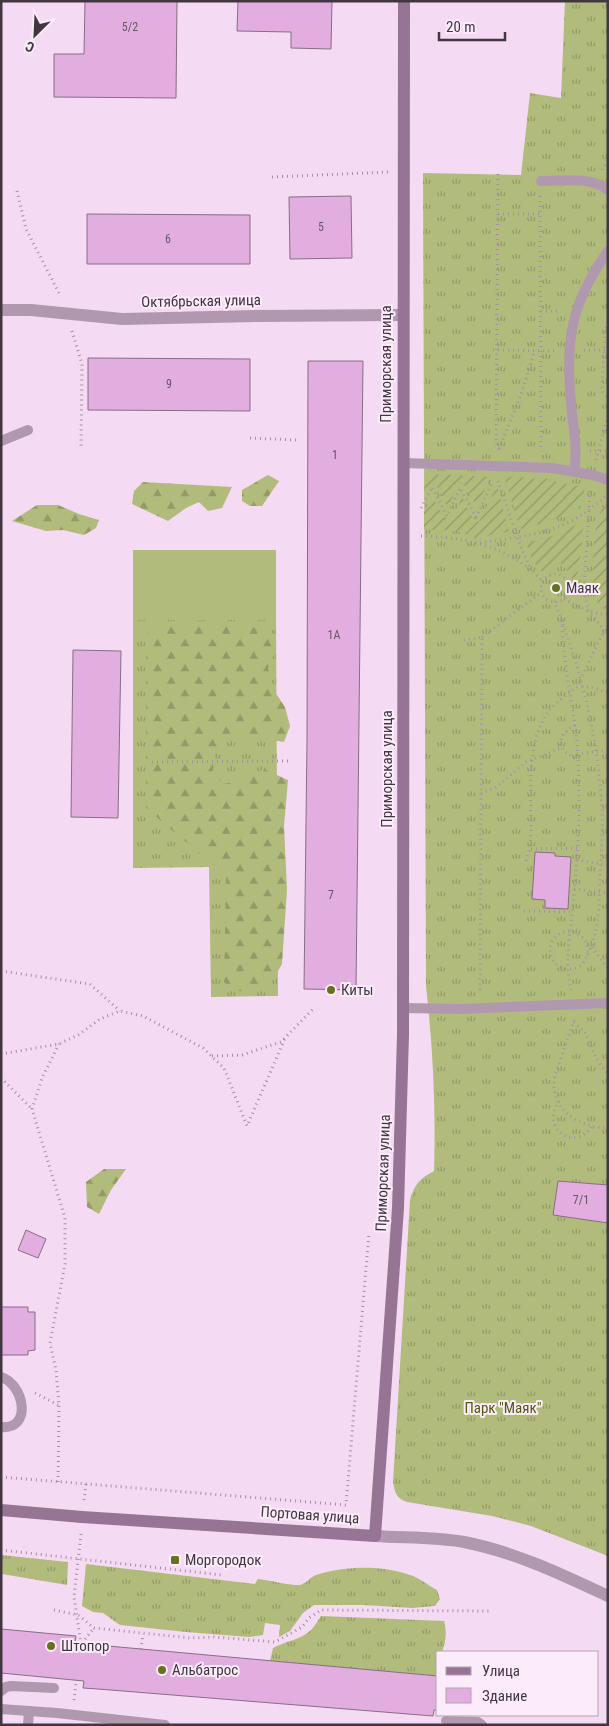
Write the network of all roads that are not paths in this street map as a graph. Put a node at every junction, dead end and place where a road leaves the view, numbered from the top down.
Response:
1 (404, 1) edge
2 (540, 181) road end
3 (608, 190) edge
4 (608, 251) edge
5 (1, 310) edge
6 (402, 315) junction
7 (28, 430) dead end
8 (1, 441) edge
9 (403, 463) junction
10 (574, 471) junction
11 (608, 480) edge
12 (608, 1003) edge
13 (403, 1008) junction
14 (1, 1377) edge
15 (1, 1427) edge
16 (1, 1510) edge
17 (375, 1536) junction
18 (608, 1596) edge
19 (54, 1688) dead end
20 (1, 1691) edge
21 (1, 1709) edge
22 (29, 1711) junction
23 (446, 1721) dead end
24 (28, 1725) edge
25 (166, 1725) edge
26 (482, 1725) edge

1 - 6 street, Приморская улица
2 - 3 lane
4 - 10 lane
5 - 6 street, Октябрьская улица
6 - 9 street, Приморская улица
7 - 8 lane
9 - 10 lane
9 - 13 street, Приморская улица
10 - 11 lane
12 - 13 lane
13 - 17 street, Приморская улица
14 - 15 lane
16 - 17 street, Портовая улица
17 - 18 street, Портовая улица
19 - 20 lane
21 - 22 lane
22 - 24 lane
22 - 25 lane
23 - 26 lane

